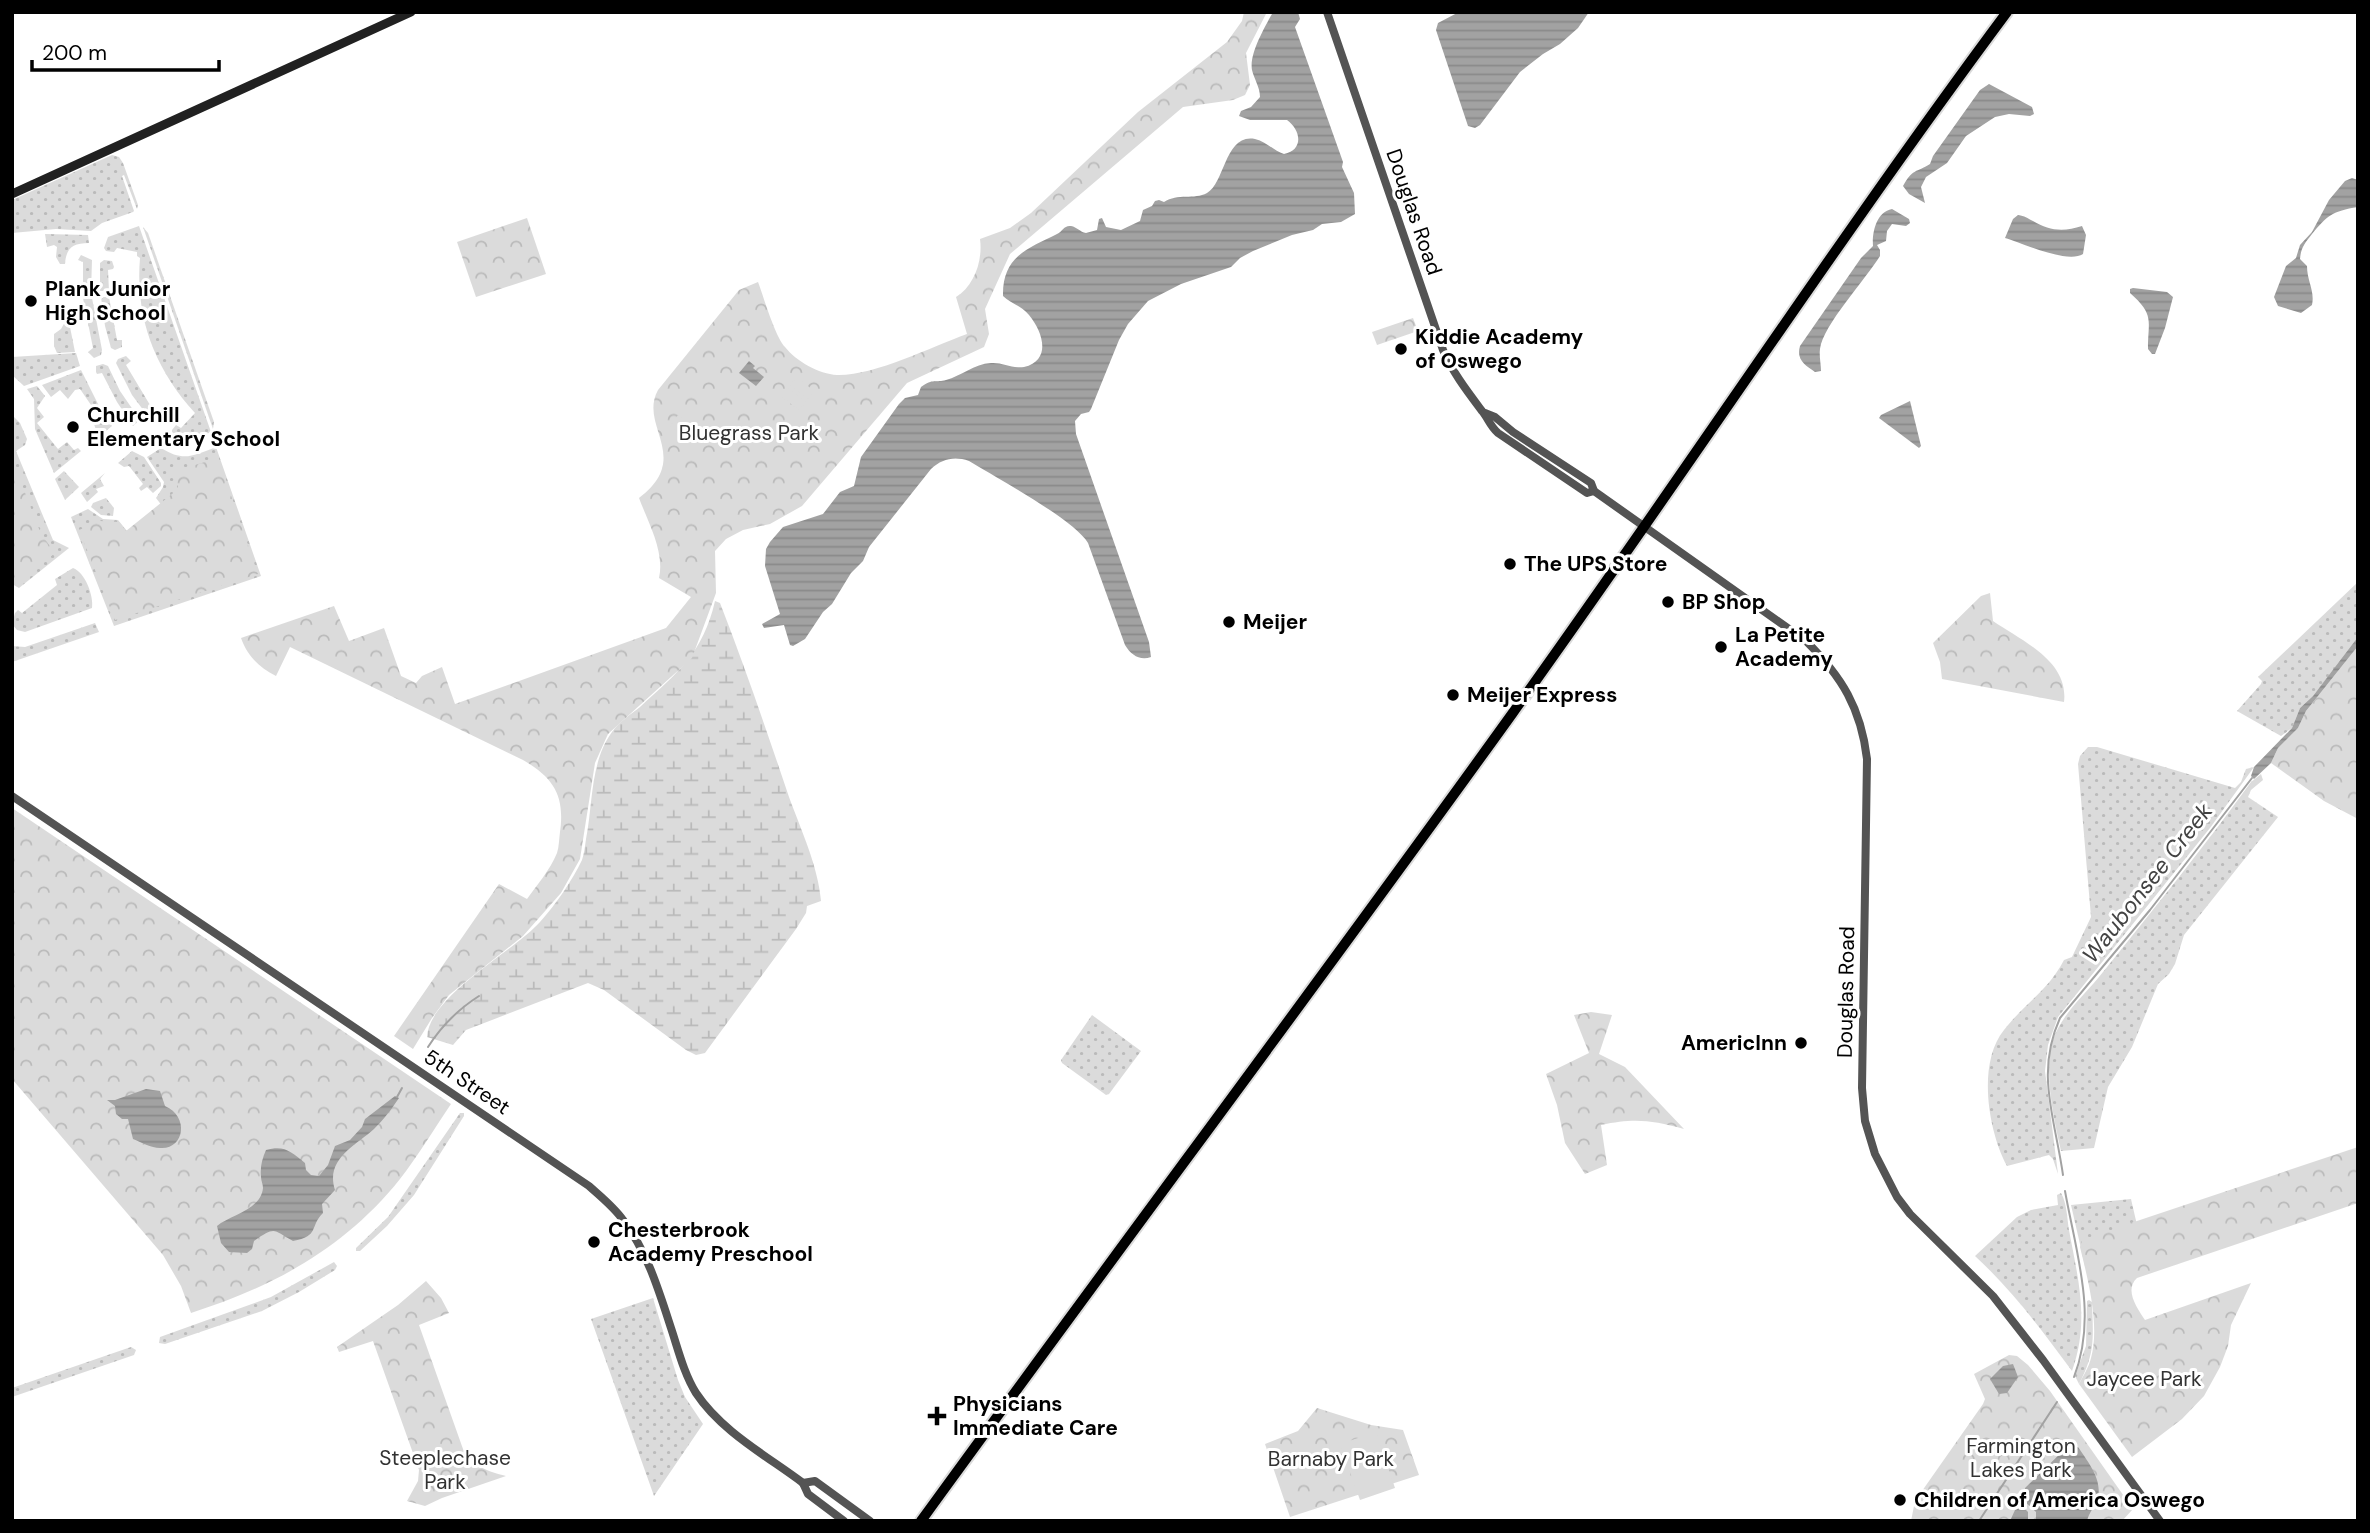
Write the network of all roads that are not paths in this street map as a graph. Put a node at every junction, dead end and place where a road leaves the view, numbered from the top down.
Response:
1 (411, 12) edge
2 (1327, 12) edge
3 (2007, 12) edge
4 (12, 194) edge
5 (1643, 526) junction
6 (12, 796) edge
7 (803, 1483) junction
8 (844, 1521) edge
9 (870, 1521) edge
10 (921, 1521) edge
11 (2160, 1521) edge

1 - 4 main road
2 - 5 street, Douglas Road
3 - 5 main road
5 - 10 main road
5 - 11 street, Douglas Road
6 - 7 street, 5th Street
7 - 8 street, 5th Street
7 - 9 street, 5th Street

